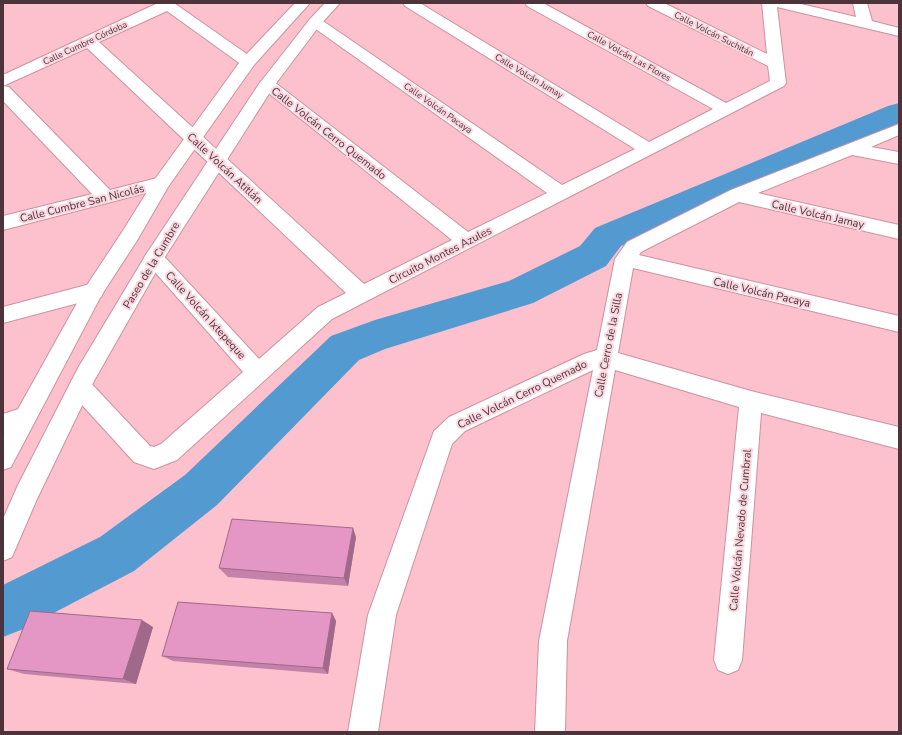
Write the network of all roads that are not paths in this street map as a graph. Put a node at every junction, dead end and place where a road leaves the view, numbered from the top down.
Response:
1 (303, 3) edge
2 (333, 3) edge
3 (410, 3) edge
4 (532, 3) edge
5 (653, 3) edge
6 (769, 3) edge
7 (779, 3) edge
8 (860, 3) edge
9 (166, 4) edge
10 (315, 22) junction
11 (865, 24) junction
12 (899, 32) edge
13 (88, 41) junction
14 (248, 62) junction
15 (776, 64) junction
16 (3, 81) edge
17 (267, 84) junction
18 (3, 92) edge
19 (725, 109) junction
20 (899, 129) edge
21 (193, 137) junction
22 (648, 149) junction
23 (852, 149) junction
24 (899, 158) edge
25 (217, 161) junction
26 (161, 183) junction
27 (560, 194) junction
28 (737, 195) junction
29 (105, 196) junction
30 (3, 222) edge
31 (899, 232) edge
32 (466, 241) junction
33 (154, 258) junction
34 (625, 259) junction
35 (94, 291) junction
36 (362, 295) junction
37 (3, 315) edge
38 (899, 324) edge
39 (606, 358) junction
40 (258, 373) junction
41 (80, 387) junction
42 (751, 401) junction
43 (25, 417) junction
44 (3, 424) edge
45 (899, 438) edge
46 (3, 458) edge
47 (3, 548) edge
48 (728, 660) dead end
49 (363, 732) edge
50 (550, 732) edge

1 - 14 street
2 - 10 street, Paseo de la Cumbre
3 - 22 street, Calle Volcán Jumay
4 - 19 street, Calle Volcán Las Flores
5 - 15 street, Calle Volcán Suchitán
6 - 15 street, Circuito Montes Azules
7 - 11 street
8 - 11 street
9 - 13 street, Calle Cumbre Córdoba
9 - 14 street
10 - 17 street, Paseo de la Cumbre
10 - 27 street, Calle Volcán Pacaya
11 - 12 street
13 - 16 street, Calle Cumbre Córdoba
13 - 21 street, Calle Volcán Atitlán
14 - 21 street
15 - 19 street, Circuito Montes Azules
17 - 25 street, Paseo de la Cumbre
17 - 32 street, Calle Volcán Cerro Quemado
18 - 29 street
19 - 22 street, Circuito Montes Azules
20 - 23 street
21 - 25 street, Calle Volcán Atitlán
21 - 26 street
22 - 27 street, Circuito Montes Azules
23 - 24 street
23 - 28 street
25 - 33 street, Paseo de la Cumbre
25 - 36 street, Calle Volcán Atitlán
26 - 29 street, Calle Cumbre San Nicolás
26 - 35 street
27 - 32 street, Circuito Montes Azules
28 - 31 street, Calle Volcán Jamay
28 - 34 street
29 - 30 street, Calle Cumbre San Nicolás
32 - 36 street, Circuito Montes Azules
33 - 40 street, Calle Volcán Ixtepeque
33 - 41 street, Paseo de la Cumbre
34 - 38 street, Calle Volcán Pacaya
34 - 39 street, Calle Cerro de la Silla
35 - 37 street
35 - 43 street
36 - 40 street, Circuito Montes Azules
39 - 42 street, Calle Volcán Cerro Quemado
39 - 49 street, Calle Volcán Cerro Quemado
39 - 50 street, Calle Cerro de la Silla
40 - 41 street, Circuito Montes Azules
41 - 47 street, Paseo de la Cumbre
42 - 45 street, Calle Volcán Cerro Quemado
42 - 48 street, Calle Volcán Nevado de Cumbral
43 - 44 street
43 - 46 street

